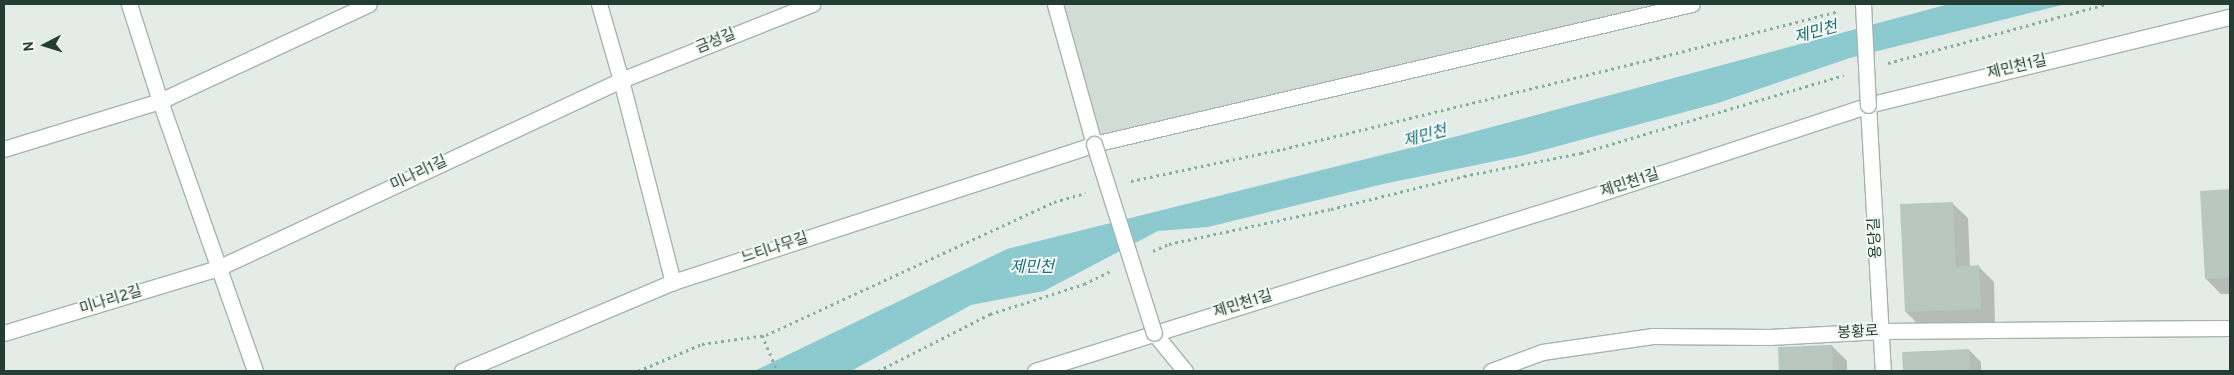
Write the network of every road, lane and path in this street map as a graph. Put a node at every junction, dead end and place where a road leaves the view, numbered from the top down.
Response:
1 (129, 4) edge
2 (369, 4) edge
3 (599, 4) edge
4 (812, 4) edge
5 (1055, 4) edge
6 (1692, 4) edge
7 (1863, 4) edge
8 (2106, 4) edge
9 (1847, 9) dead end
10 (2230, 17) edge
11 (1880, 65) dead end
12 (1852, 73) dead end
13 (621, 80) junction
14 (160, 101) junction
15 (1868, 105) junction
16 (1094, 144) junction
17 (4, 149) edge
18 (1129, 182) dead end
19 (1092, 192) dead end
20 (1152, 252) dead end
21 (218, 268) junction
22 (1118, 268) dead end
23 (672, 282) junction
24 (2230, 328) edge
25 (1882, 331) junction
26 (4, 333) edge
27 (1154, 333) junction
28 (762, 335) junction
29 (255, 371) edge
30 (462, 371) edge
31 (638, 371) edge
32 (777, 371) edge
33 (878, 371) edge
34 (1035, 371) edge
35 (1185, 371) edge
36 (1491, 371) edge
37 (1883, 371) edge

1 - 14 street
2 - 14 street
3 - 13 street
4 - 13 street, 금성길
5 - 16 street
6 - 16 street, 느티나무길
7 - 15 street, 용당길, bridge
8 - 11 path
9 - 18 path
10 - 15 street, 제민천1길
12 - 20 path
13 - 21 street, 미나리1길
13 - 23 street
14 - 17 street
14 - 21 street
15 - 25 street, 용당길
15 - 27 street, 제민천1길
16 - 23 street, 느티나무길
16 - 27 street, bridge
19 - 28 path
21 - 26 street, 미나리2길
21 - 29 street
22 - 33 path
23 - 30 street, 느티나무길
24 - 25 street, 봉황로
25 - 36 street, 봉황로
25 - 37 street, 용당길
27 - 34 street, 제민천1길
27 - 35 street
28 - 31 path
28 - 32 path

